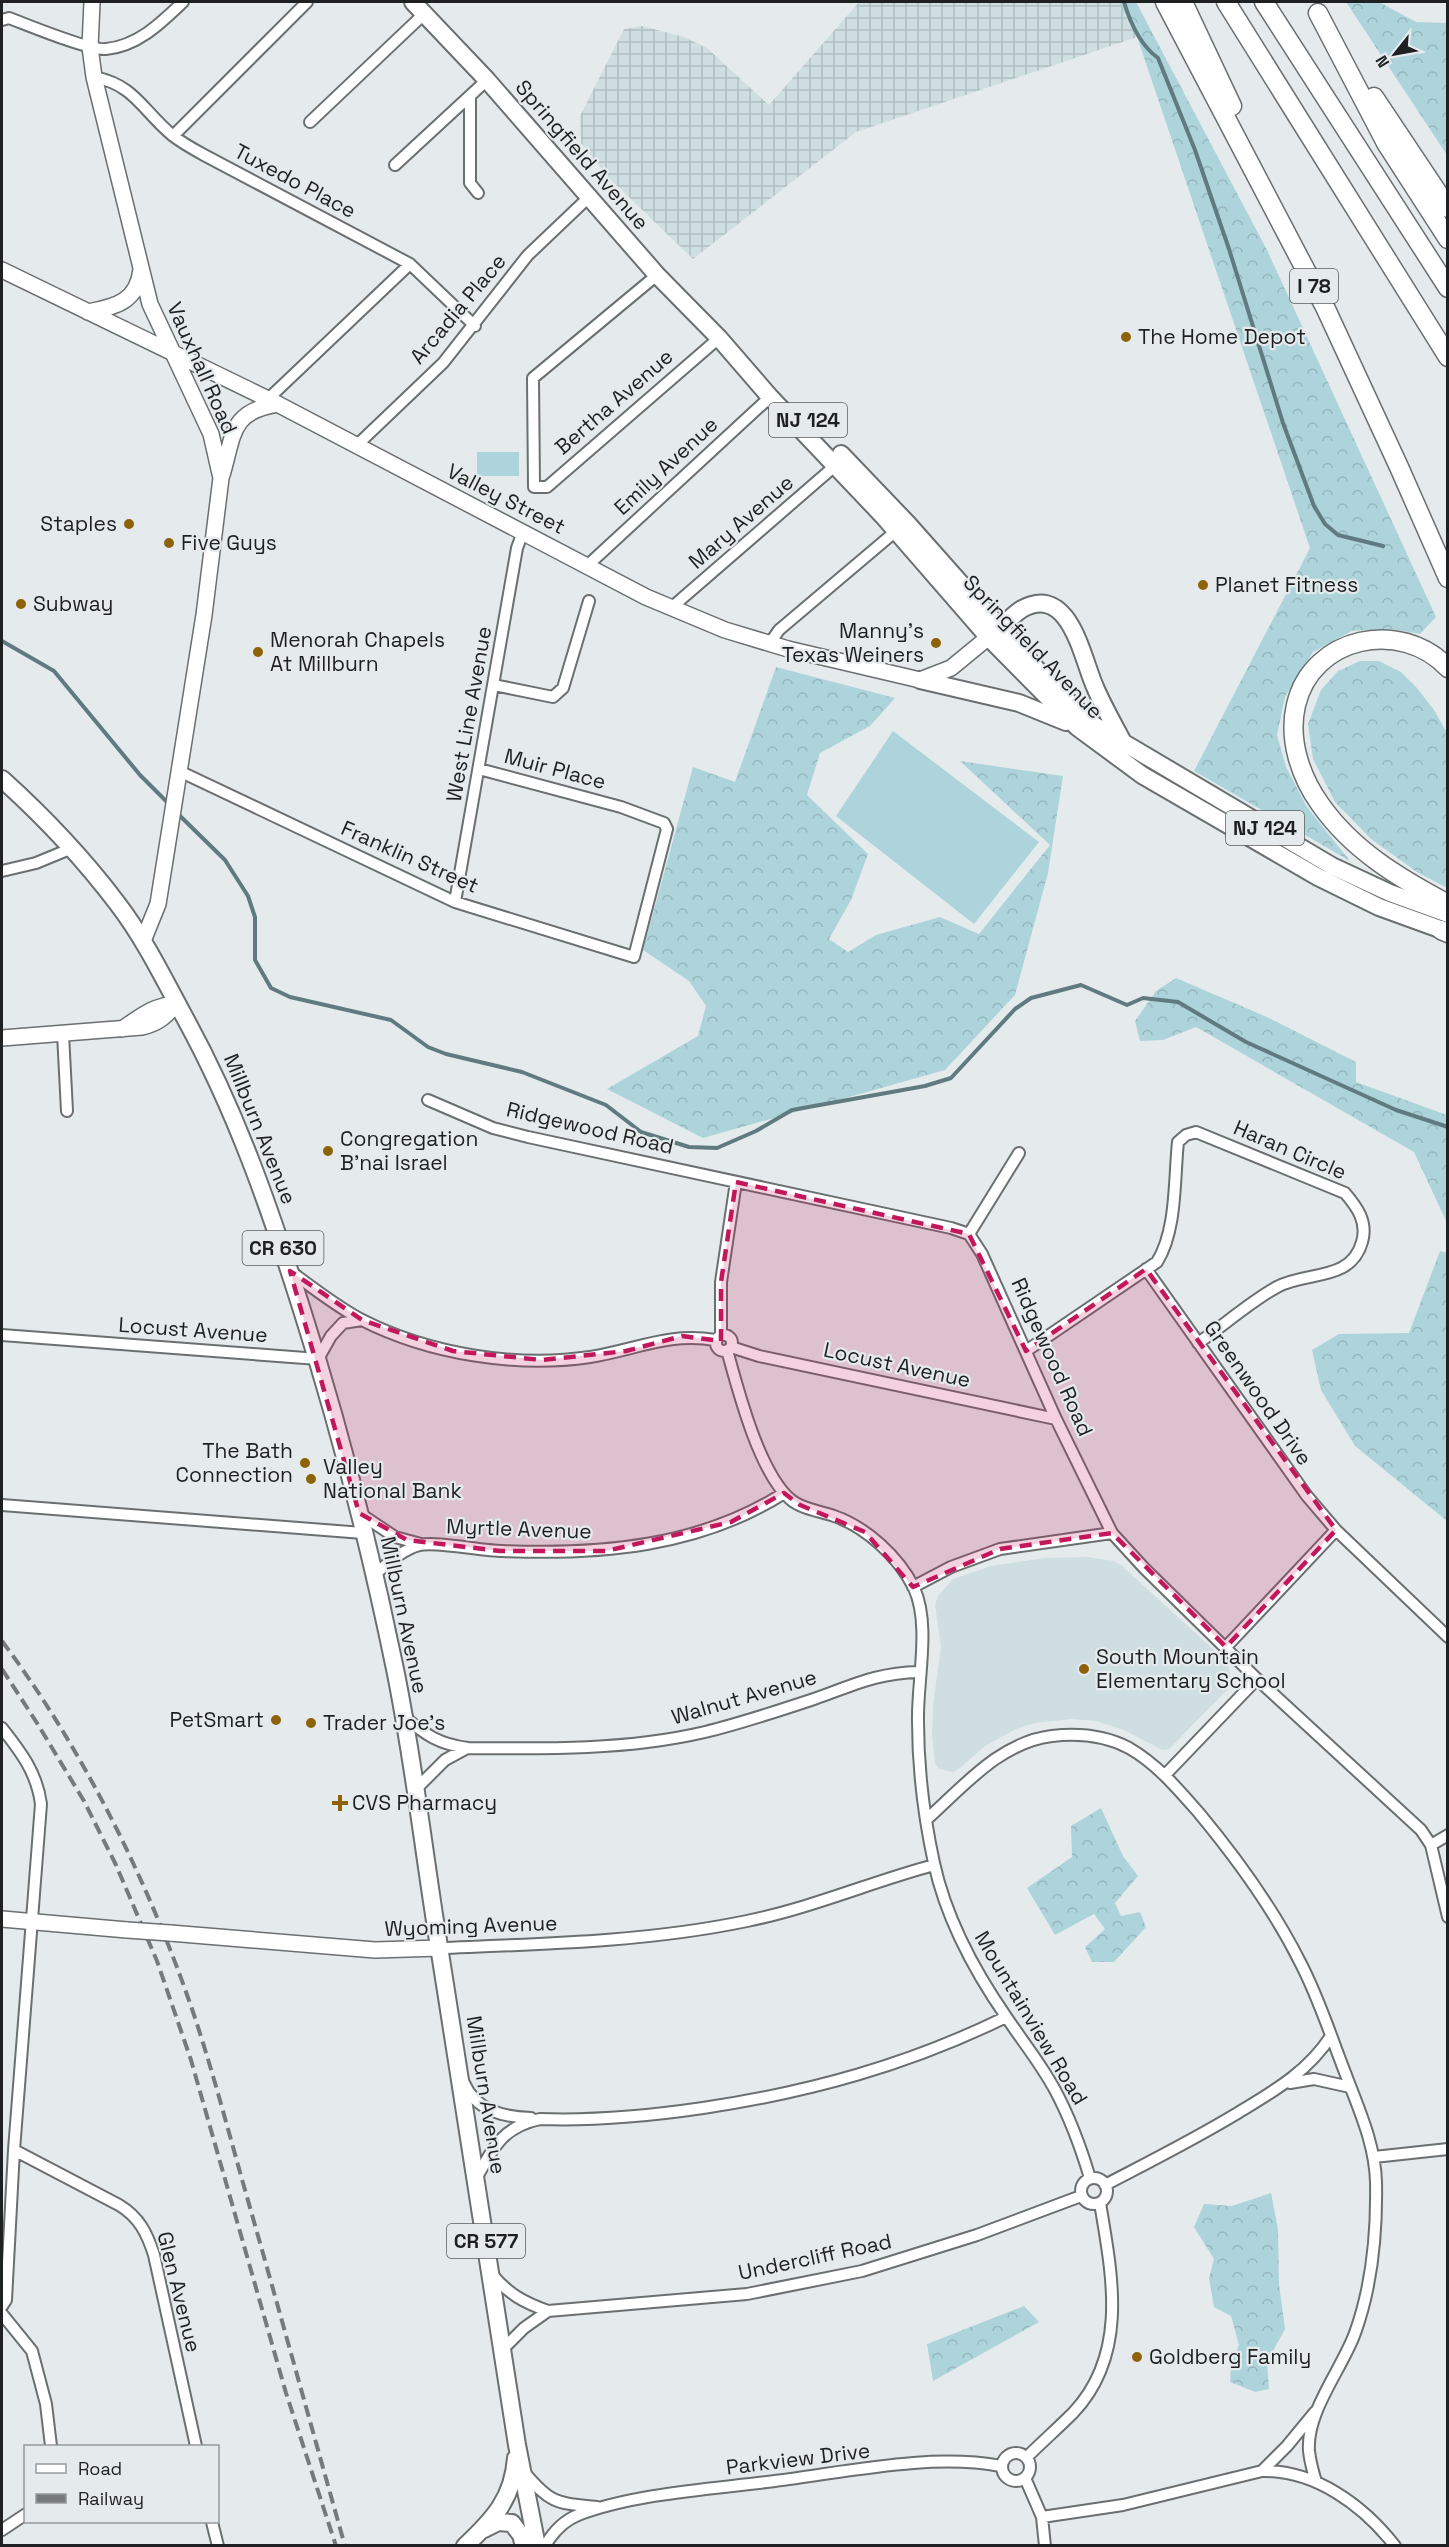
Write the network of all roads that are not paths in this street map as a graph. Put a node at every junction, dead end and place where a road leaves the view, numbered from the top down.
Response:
1 (92, 2) edge
2 (183, 2) edge
3 (307, 2) edge
4 (1165, 2) edge
5 (1183, 2) edge
6 (1226, 2) edge
7 (1264, 2) edge
8 (419, 7) edge
9 (1314, 7) edge
10 (2, 20) edge
11 (90, 46) junction
12 (94, 77) junction
13 (487, 80) junction
14 (470, 97) junction
15 (309, 122) dead end
16 (173, 136) junction
17 (394, 165) dead end
18 (1264, 189) junction
19 (478, 193) dead end
20 (589, 197) junction
21 (1448, 208) edge
22 (1448, 238) edge
23 (410, 264) junction
24 (141, 269) junction
25 (2, 270) edge
26 (657, 275) junction
27 (1448, 288) edge
28 (88, 312) junction
29 (475, 326) junction
30 (719, 338) junction
31 (170, 350) junction
32 (1448, 357) edge
33 (770, 397) junction
34 (273, 401) junction
35 (356, 446) junction
36 (836, 465) junction
37 (221, 478) junction
38 (896, 531) junction
39 (523, 532) junction
40 (588, 565) junction
41 (1448, 578) edge
42 (589, 601) dead end
43 (671, 608) junction
44 (995, 632) junction
45 (770, 643) junction
46 (1448, 668) edge
47 (920, 680) junction
48 (494, 685) junction
49 (1077, 727) junction
50 (1125, 744) junction
51 (479, 769) junction
52 (179, 771) junction
53 (2, 779) edge
54 (70, 849) junction
55 (2, 871) edge
56 (455, 902) junction
57 (1448, 904) edge
58 (1446, 927) edge
59 (143, 941) junction
60 (634, 957) joint
61 (177, 1003) junction
62 (63, 1034) junction
63 (2, 1038) edge
64 (428, 1100) dead end
65 (67, 1111) dead end
66 (1019, 1153) dead end
67 (736, 1182) junction
68 (969, 1234) junction
69 (1146, 1269) junction
70 (290, 1271) junction
71 (362, 1320) junction
72 (2, 1335) edge
73 (718, 1337) junction
74 (1198, 1343) junction
75 (729, 1349) junction
76 (1026, 1351) junction
77 (318, 1359) junction
78 (1056, 1419) junction
79 (784, 1493) junction
80 (2, 1505) edge
81 (359, 1513) junction
82 (1336, 1530) junction
83 (363, 1533) junction
84 (1112, 1533) junction
85 (422, 1544) junction
86 (374, 1575) junction
87 (913, 1587) junction
88 (1448, 1637) edge
89 (1226, 1647) junction
90 (919, 1672) junction
91 (1257, 1679) junction
92 (403, 1716) junction
93 (2, 1728) edge
94 (468, 1748) junction
95 (1165, 1775) junction
96 (416, 1789) junction
97 (926, 1820) junction
98 (1448, 1835) edge
99 (1431, 1845) junction
100 (934, 1865) junction
101 (1448, 1917) edge
102 (2, 1919) edge
103 (32, 1921) junction
104 (440, 1948) junction
105 (1006, 2017) junction
106 (1331, 2036) junction
107 (460, 2074) junction
108 (1286, 2084) junction
109 (1350, 2086) junction
110 (540, 2119) junction
111 (1448, 2149) edge
112 (14, 2150) junction
113 (1374, 2157) junction
114 (1090, 2178) junction
115 (476, 2180) junction
116 (1105, 2185) junction
117 (1081, 2196) junction
118 (1100, 2203) junction
119 (491, 2274) junction
120 (2, 2306) edge
121 (548, 2311) junction
122 (2, 2314) edge
123 (502, 2350) junction
124 (1317, 2409) junction
125 (51, 2445) edge
126 (196, 2445) edge
127 (517, 2445) junction
128 (1027, 2457) junction
129 (1001, 2466) junction
130 (1262, 2471) junction
131 (524, 2472) junction
132 (1025, 2478) junction
133 (1316, 2482) junction
134 (601, 2507) junction
135 (24, 2515) edge
136 (1042, 2517) junction
137 (212, 2523) edge
138 (2, 2530) edge
139 (480, 2531) junction
140 (218, 2546) edge
141 (465, 2546) edge
142 (524, 2546) edge
143 (537, 2546) edge
144 (545, 2546) edge
145 (1045, 2546) edge
146 (1395, 2546) edge

1 - 11 main road, Vauxhall Road
2 - 11 street
3 - 16 street
4 - 18 highway, I 78
5 - 18 highway
6 - 32 highway
7 - 27 highway
8 - 13 main road, Springfield Avenue / NJ 124
8 - 15 street
9 - 21 highway
9 - 22 highway
10 - 11 street
11 - 12 main road, Vauxhall Road
12 - 16 street, Tuxedo Place
12 - 24 main road, Vauxhall Road
13 - 14 street
13 - 20 main road, Springfield Avenue / NJ 124
14 - 17 street
14 - 19 street
16 - 23 street, Tuxedo Place
18 - 41 highway, I 78
20 - 26 main road, Springfield Avenue / NJ 124
20 - 29 street, Arcadia Place
23 - 29 street, Tuxedo Place
23 - 34 street
24 - 28 main road
24 - 31 main road, Vauxhall Road
25 - 28 main road, Valley Street
26 - 30 main road, Springfield Avenue / NJ 124
26 - 30 street, Bertha Avenue
28 - 31 main road, Valley Street
29 - 35 street, Arcadia Place
30 - 33 main road, Springfield Avenue / NJ 124
30 - 44 main road, Springfield Avenue / NJ 124
31 - 34 main road, Valley Street
31 - 37 main road, Vauxhall Road
33 - 36 main road, Springfield Avenue / NJ 124
33 - 40 street, Emily Avenue
34 - 35 main road, Valley Street
34 - 37 main road
35 - 39 main road, Valley Street
36 - 38 main road, Springfield Avenue / NJ 124
36 - 43 street, Mary Avenue
37 - 52 main road, Vauxhall Road
38 - 44 main road, Springfield Avenue / NJ 124
38 - 45 street
39 - 40 main road, Valley Street
39 - 48 street, West Line Avenue
40 - 43 main road, Valley Street
42 - 48 street
43 - 45 main road, Valley Street
44 - 47 main road
44 - 49 main road, Springfield Avenue / NJ 124
44 - 50 main road, Springfield Avenue / NJ 124
44 - 50 main road
45 - 47 main road, Valley Street
46 - 57 highway
47 - 49 main road
48 - 51 street, West Line Avenue
49 - 58 main road, Springfield Avenue / NJ 124
50 - 58 main road, Springfield Avenue / NJ 124
51 - 56 street, West Line Avenue
51 - 60 street, Muir Place
52 - 56 street, Franklin Street
52 - 59 main road, Vauxhall Road
53 - 54 main road, Millburn Avenue / CR 630
54 - 55 street
54 - 59 main road, Millburn Avenue / CR 630
56 - 60 street, Franklin Street
59 - 61 main road, Millburn Avenue / CR 630
61 - 62 main road
61 - 70 main road, Millburn Avenue / CR 630
62 - 63 main road
62 - 65 street
64 - 67 street, Ridgewood Road
66 - 68 street
67 - 68 street, Ridgewood Road
67 - 73 street
68 - 76 street, Ridgewood Road
69 - 74 street, Greenwood Drive
69 - 74 street, Haran Circle
69 - 76 street
70 - 71 street
70 - 77 main road, Millburn Avenue / CR 630
71 - 73 street
71 - 77 street
72 - 77 street, Locust Avenue
73 - 75 street
74 - 82 street, Greenwood Drive
75 - 78 street, Locust Avenue
75 - 79 street, Mountainview Road
76 - 78 street, Ridgewood Road
77 - 81 main road, Millburn Avenue / CR 630
78 - 84 street, Ridgewood Road
79 - 85 street, Myrtle Avenue
79 - 87 street, Mountainview Road
80 - 83 street
81 - 83 main road, Millburn Avenue / CR 630
81 - 85 street, Myrtle Avenue
82 - 88 street, Greenwood Drive
82 - 89 street
83 - 86 main road, Millburn Avenue / CR 630
84 - 87 street
84 - 89 street, Ridgewood Road
85 - 86 street, Myrtle Avenue
86 - 92 main road, Millburn Avenue / CR 630
87 - 90 street, Mountainview Road
89 - 91 street, Ridgewood Road
90 - 94 street, Walnut Avenue
90 - 97 street, Mountainview Road
91 - 95 street
91 - 99 street, Ridgewood Road
92 - 94 street, Walnut Avenue
92 - 96 main road, Millburn Avenue / CR 630
93 - 103 street
94 - 96 street, Walnut Avenue
95 - 97 street
95 - 106 street
96 - 104 main road, Millburn Avenue / CR 630
97 - 100 street, Mountainview Road
98 - 99 street
99 - 101 street, Ridgewood Road
100 - 104 street, Wyoming Avenue
100 - 105 street, Mountainview Road
102 - 103 main road, Wyoming Avenue
103 - 104 main road, Wyoming Avenue, bridge
103 - 112 street
104 - 107 main road, Millburn Avenue / CR 577
105 - 110 street
105 - 114 street, Mountainview Road
106 - 108 street
106 - 109 street
107 - 110 street
107 - 115 main road, Millburn Avenue / CR 577
108 - 109 street
108 - 116 street
109 - 113 street
110 - 115 street
111 - 113 street
112 - 120 street
112 - 126 street, Glen Avenue
113 - 124 street
114 - 116 street
114 - 117 street
115 - 119 main road, Millburn Avenue / CR 577
116 - 118 street
117 - 118 street
117 - 121 street, Undercliff Road
118 - 128 street
119 - 121 street, Undercliff Road
119 - 123 main road, Millburn Avenue / CR 577
121 - 123 street
122 - 125 street
123 - 127 main road, Millburn Avenue / CR 577
124 - 130 street
124 - 133 street
127 - 131 main road, Millburn Avenue / CR 577
127 - 139 main road, CR 577
128 - 129 street
128 - 132 street
129 - 132 street
129 - 134 street, Parkview Drive
130 - 133 street
130 - 136 street
131 - 134 street, Parkview Drive
131 - 143 main road, Millburn Avenue / CR 577
132 - 136 street
133 - 146 street
134 - 144 street, Parkview Drive
135 - 138 street
136 - 145 street
137 - 140 street
139 - 141 main road, CR 577
139 - 142 main road

